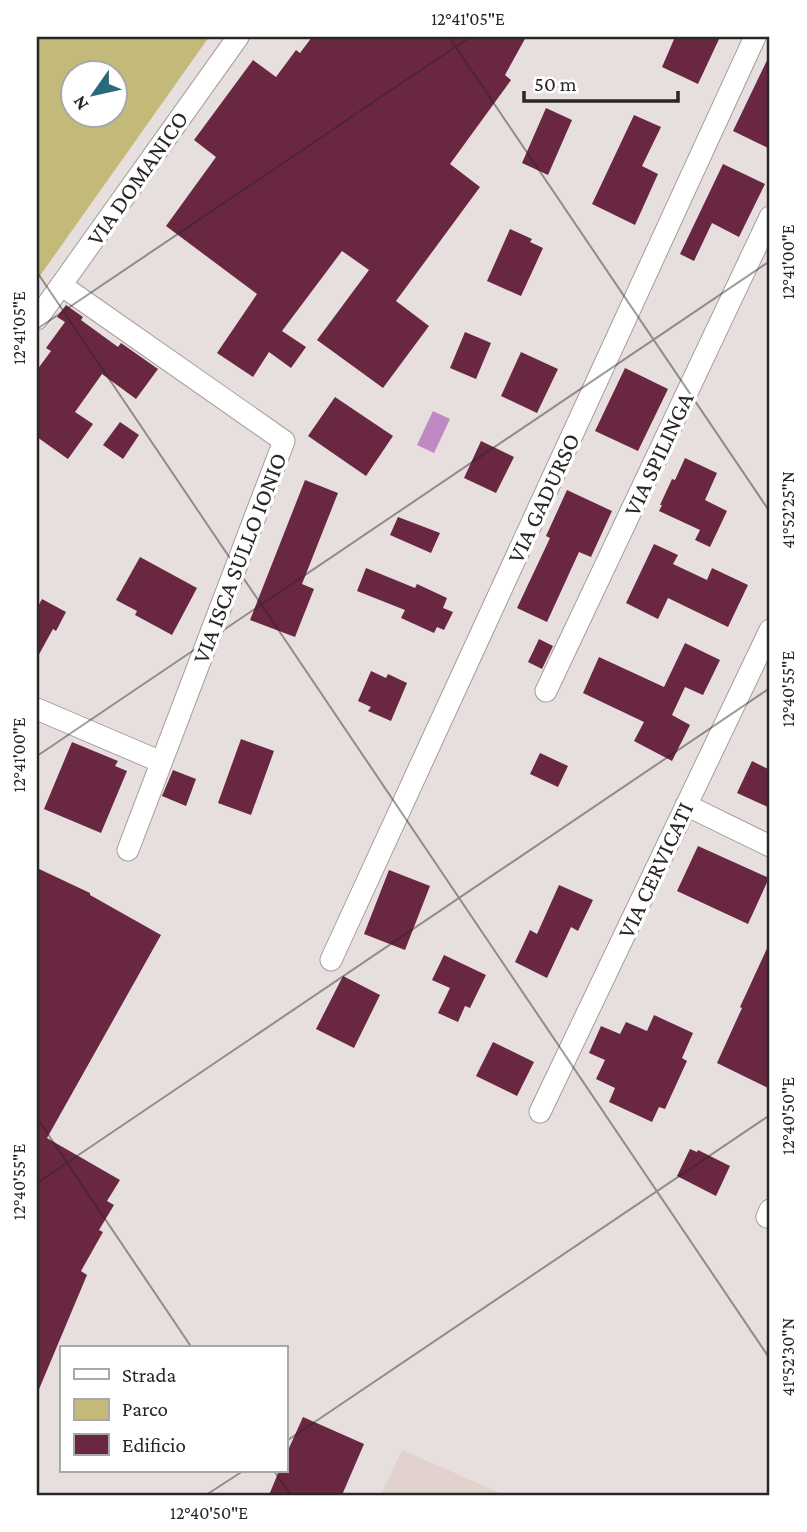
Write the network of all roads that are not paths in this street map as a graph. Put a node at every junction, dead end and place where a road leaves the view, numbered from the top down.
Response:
1 (238, 37) edge
2 (755, 37) edge
3 (770, 217) edge
4 (61, 285) junction
5 (37, 319) edge
6 (770, 629) edge
7 (546, 691) dead end
8 (37, 709) edge
9 (161, 762) junction
10 (686, 805) junction
11 (770, 846) edge
12 (128, 850) dead end
13 (331, 960) dead end
14 (540, 1112) dead end

1 - 4 street, VIA DOMANICO
2 - 13 street, VIA GADURSO
3 - 7 street, VIA SPILINGA
4 - 5 street, VIA DOMANICO
4 - 9 street, VIA ISCA SULLO IONIO
6 - 10 street, VIA CERVICATI
8 - 9 street
9 - 12 street, VIA ISCA SULLO IONIO
10 - 11 street
10 - 14 street, VIA CERVICATI

